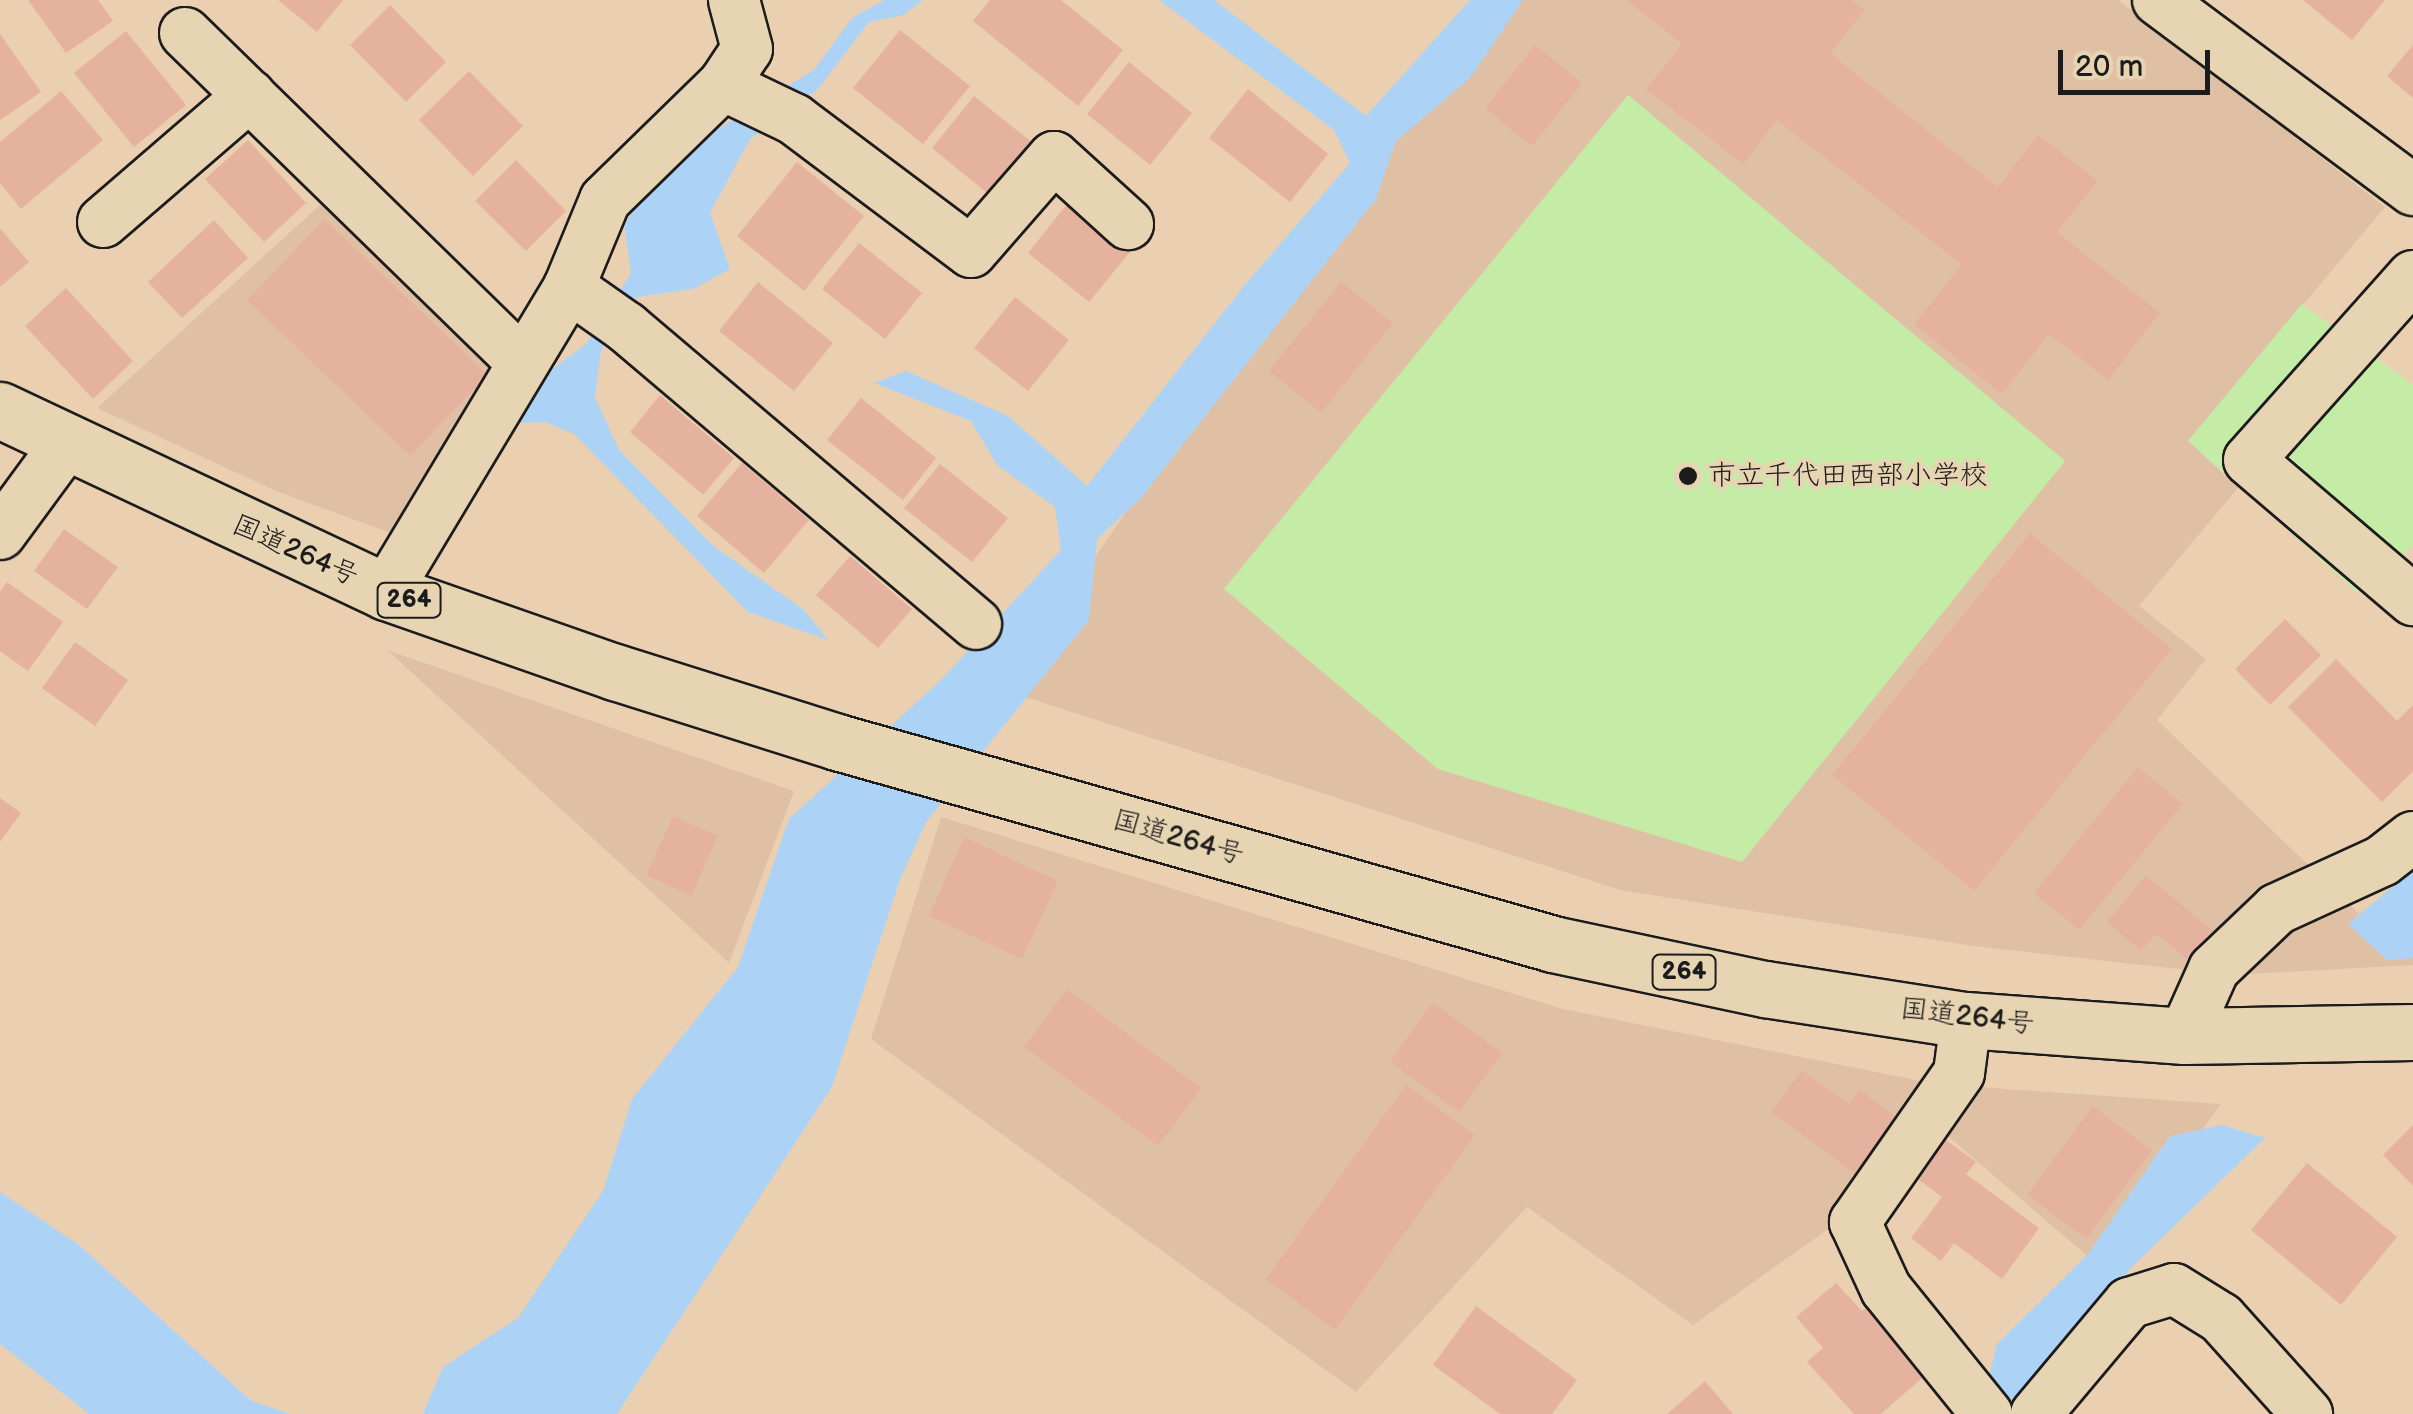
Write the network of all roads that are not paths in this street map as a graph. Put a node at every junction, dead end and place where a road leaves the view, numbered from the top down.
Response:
1 (734, 0) edge
2 (2158, 0) edge
3 (185, 32) dead end
4 (723, 85) junction
5 (250, 95) junction
6 (2413, 190) edge
7 (103, 222) dead end
8 (1128, 224) dead end
9 (2413, 276) edge
10 (599, 307) junction
11 (520, 360) junction
12 (0, 410) edge
13 (66, 444) junction
14 (0, 534) edge
15 (386, 592) junction
16 (2413, 600) edge
17 (976, 624) dead end
18 (2413, 836) edge
19 (1966, 1020) junction
20 (2413, 1032) edge
21 (2184, 1036) junction
22 (1981, 1403) edge
23 (2036, 1414) edge
24 (2308, 1414) edge

1 - 4 street
2 - 6 street
3 - 5 street
4 - 8 street
4 - 10 street
5 - 7 street
5 - 11 street
9 - 16 street
10 - 11 street
10 - 17 street
11 - 15 street
12 - 13 highway, 国道264号 / 264
13 - 14 street
13 - 15 highway, 国道264号 / 264
15 - 19 highway, 国道264号 / 264
18 - 21 street
19 - 21 highway, 国道264号 / 264
19 - 22 street
20 - 21 highway, 国道264号 / 264
23 - 24 street

